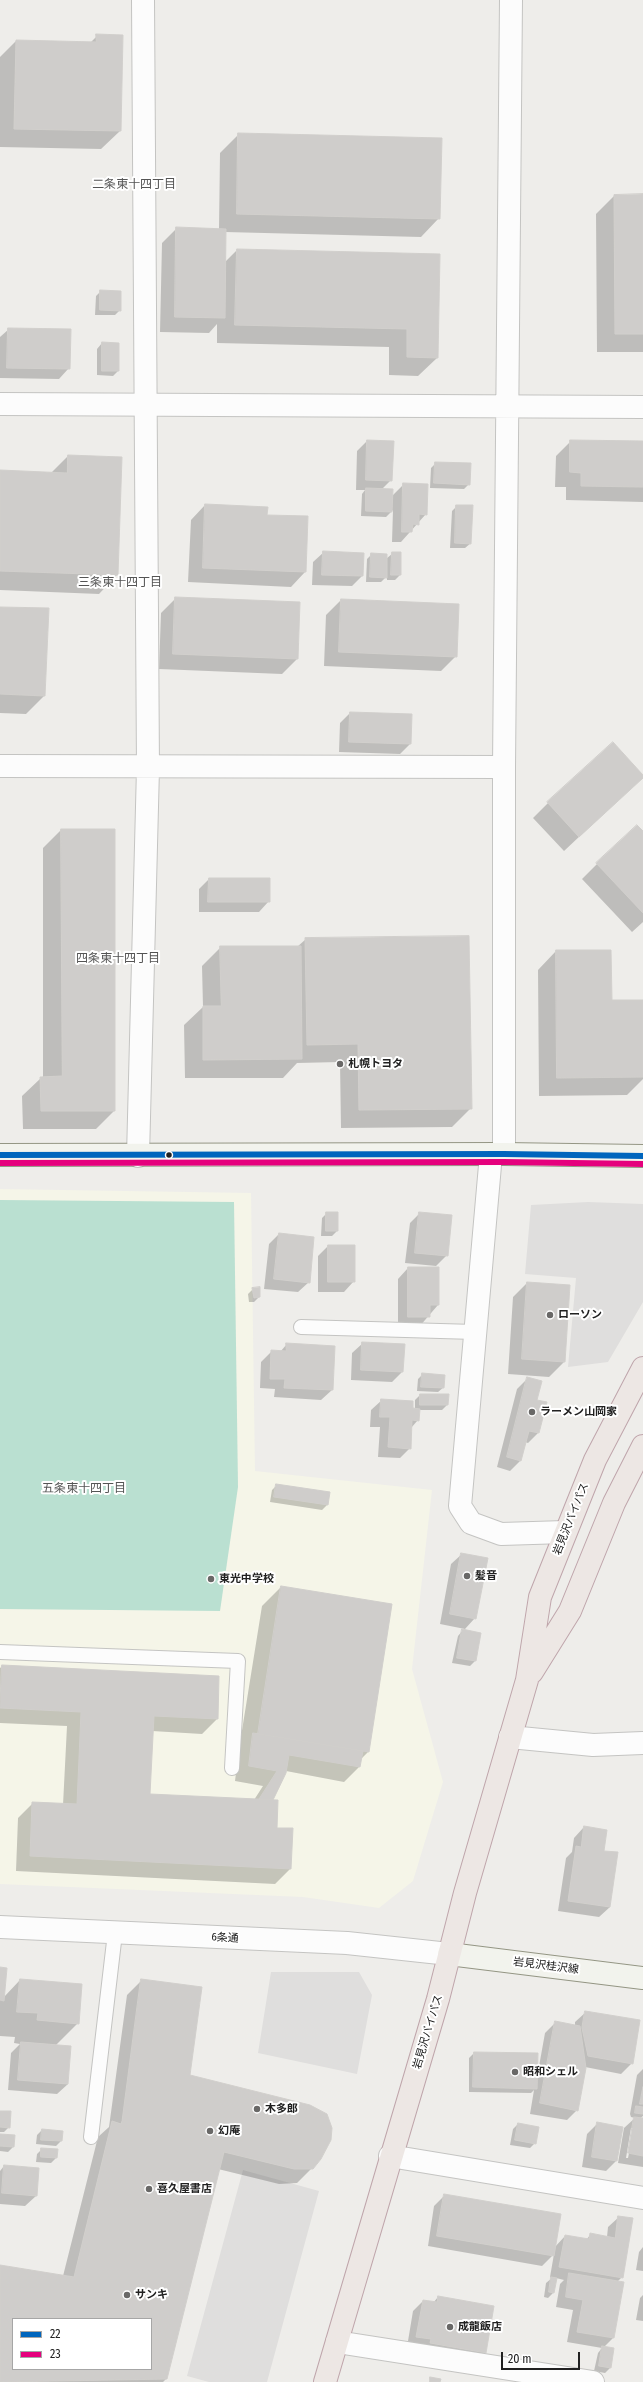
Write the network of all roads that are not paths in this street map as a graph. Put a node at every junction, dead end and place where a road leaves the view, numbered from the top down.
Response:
1 (143, 0) edge
2 (510, 0) edge
3 (0, 404) edge
4 (144, 405) junction
5 (507, 407) junction
6 (643, 407) edge
7 (0, 766) edge
8 (504, 767) junction
9 (148, 768) junction
10 (497, 1154) junction
11 (0, 1155) edge
12 (138, 1156) junction
13 (643, 1156) edge
14 (301, 1327) dead end
15 (475, 1332) junction
16 (643, 1368) edge
17 (643, 1446) edge
18 (564, 1532) junction
19 (0, 1652) edge
20 (527, 1680) junction
21 (510, 1737) junction
22 (643, 1743) edge
23 (232, 1768) dead end
24 (0, 1927) edge
25 (115, 1933) junction
26 (450, 1954) junction
27 (643, 1978) edge
28 (91, 2137) dead end
29 (390, 2156) junction
30 (643, 2198) edge
31 (337, 2342) junction
32 (325, 2382) edge
33 (594, 2382) edge

1 - 4 street
2 - 5 street
3 - 4 street
4 - 5 street
4 - 9 street
5 - 6 street
5 - 8 street
7 - 9 street
8 - 9 street
8 - 10 street
9 - 12 street
10 - 12 main road
10 - 13 main road
10 - 15 street
11 - 12 main road
14 - 15 lane
15 - 18 street
16 - 18 highway, 岩見沢バイパス
17 - 20 highway, 岩見沢バイパス
18 - 20 highway, 岩見沢バイパス
19 - 23 lane
20 - 21 highway, 岩見沢バイパス
21 - 22 street
21 - 26 highway, 岩見沢バイパス
24 - 25 street, 6条通
25 - 26 street, 6条通
25 - 28 lane
26 - 27 main road, 岩見沢桂沢線
26 - 29 highway, 岩見沢バイパス
29 - 30 street
29 - 31 highway, 岩見沢バイパス
31 - 32 highway, 岩見沢バイパス
31 - 33 street

